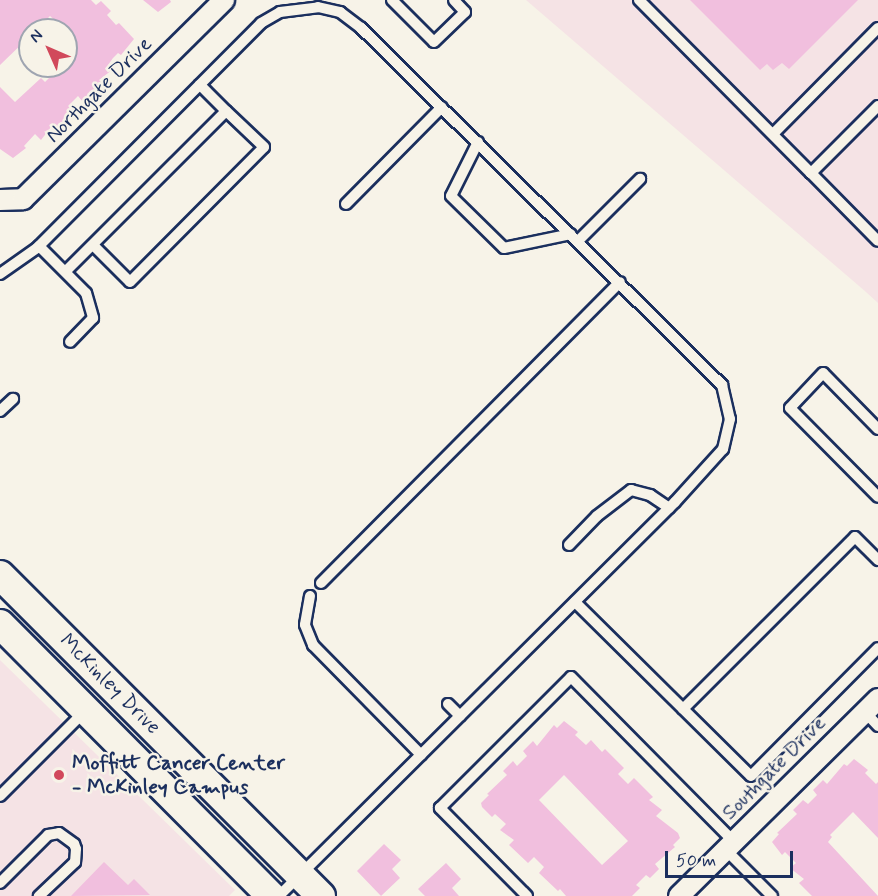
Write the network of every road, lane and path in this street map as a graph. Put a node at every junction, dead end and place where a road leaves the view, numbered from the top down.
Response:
1 (224, 0) edge
2 (392, 0) edge
3 (454, 0) edge
4 (639, 0) edge
5 (878, 28) edge
6 (200, 85) junction
7 (878, 106) edge
8 (442, 107) junction
9 (226, 111) junction
10 (773, 134) junction
11 (478, 142) junction
12 (811, 173) junction
13 (640, 179) dead end
14 (0, 199) edge
15 (346, 204) dead end
16 (574, 237) junction
17 (878, 241) edge
18 (93, 245) junction
19 (39, 246) junction
20 (66, 271) junction
21 (0, 274) edge
22 (620, 282) junction
23 (70, 342) dead end
24 (13, 399) dead end
25 (0, 411) edge
26 (878, 429) edge
27 (878, 497) edge
28 (669, 508) junction
29 (569, 545) dead end
30 (878, 560) edge
31 (0, 575) edge
32 (321, 583) dead end
33 (310, 596) dead end
34 (575, 602) junction
35 (0, 624) edge
36 (878, 648) edge
37 (448, 704) dead end
38 (683, 709) junction
39 (86, 710) junction
40 (873, 712) edge
41 (460, 716) junction
42 (421, 755) junction
43 (0, 796) edge
44 (730, 846) junction
45 (301, 875) junction
46 (0, 883) edge
47 (39, 896) edge
48 (271, 896) edge
49 (279, 896) edge
50 (321, 896) edge
51 (527, 896) edge
52 (679, 896) edge
53 (772, 896) edge

1 - 14 street, Northgate Drive
2 - 3 lane
4 - 10 lane
5 - 10 lane
6 - 8 lane
6 - 9 lane
6 - 19 lane
7 - 12 lane
8 - 11 lane
8 - 15 lane
9 - 18 lane
9 - 18 lane
10 - 12 lane
11 - 16 lane
11 - 16 lane
12 - 17 lane
13 - 16 lane
16 - 22 lane
18 - 20 lane
19 - 20 lane
19 - 21 lane
20 - 23 lane
22 - 28 lane
22 - 32 lane
24 - 25 lane
26 - 27 lane
28 - 29 lane
28 - 34 lane
30 - 38 lane
31 - 45 main road, McKinley Drive
33 - 42 lane
34 - 38 lane
34 - 41 lane
35 - 39 main road, McKinley Drive
36 - 38 lane
37 - 41 lane
39 - 43 lane
39 - 48 main road, McKinley Drive
40 - 44 street, Southgate Drive
41 - 42 lane
42 - 45 lane
44 - 51 lane
44 - 52 street, Southgate Drive
44 - 53 lane
45 - 49 lane
45 - 50 main road, McKinley Drive
46 - 47 lane

